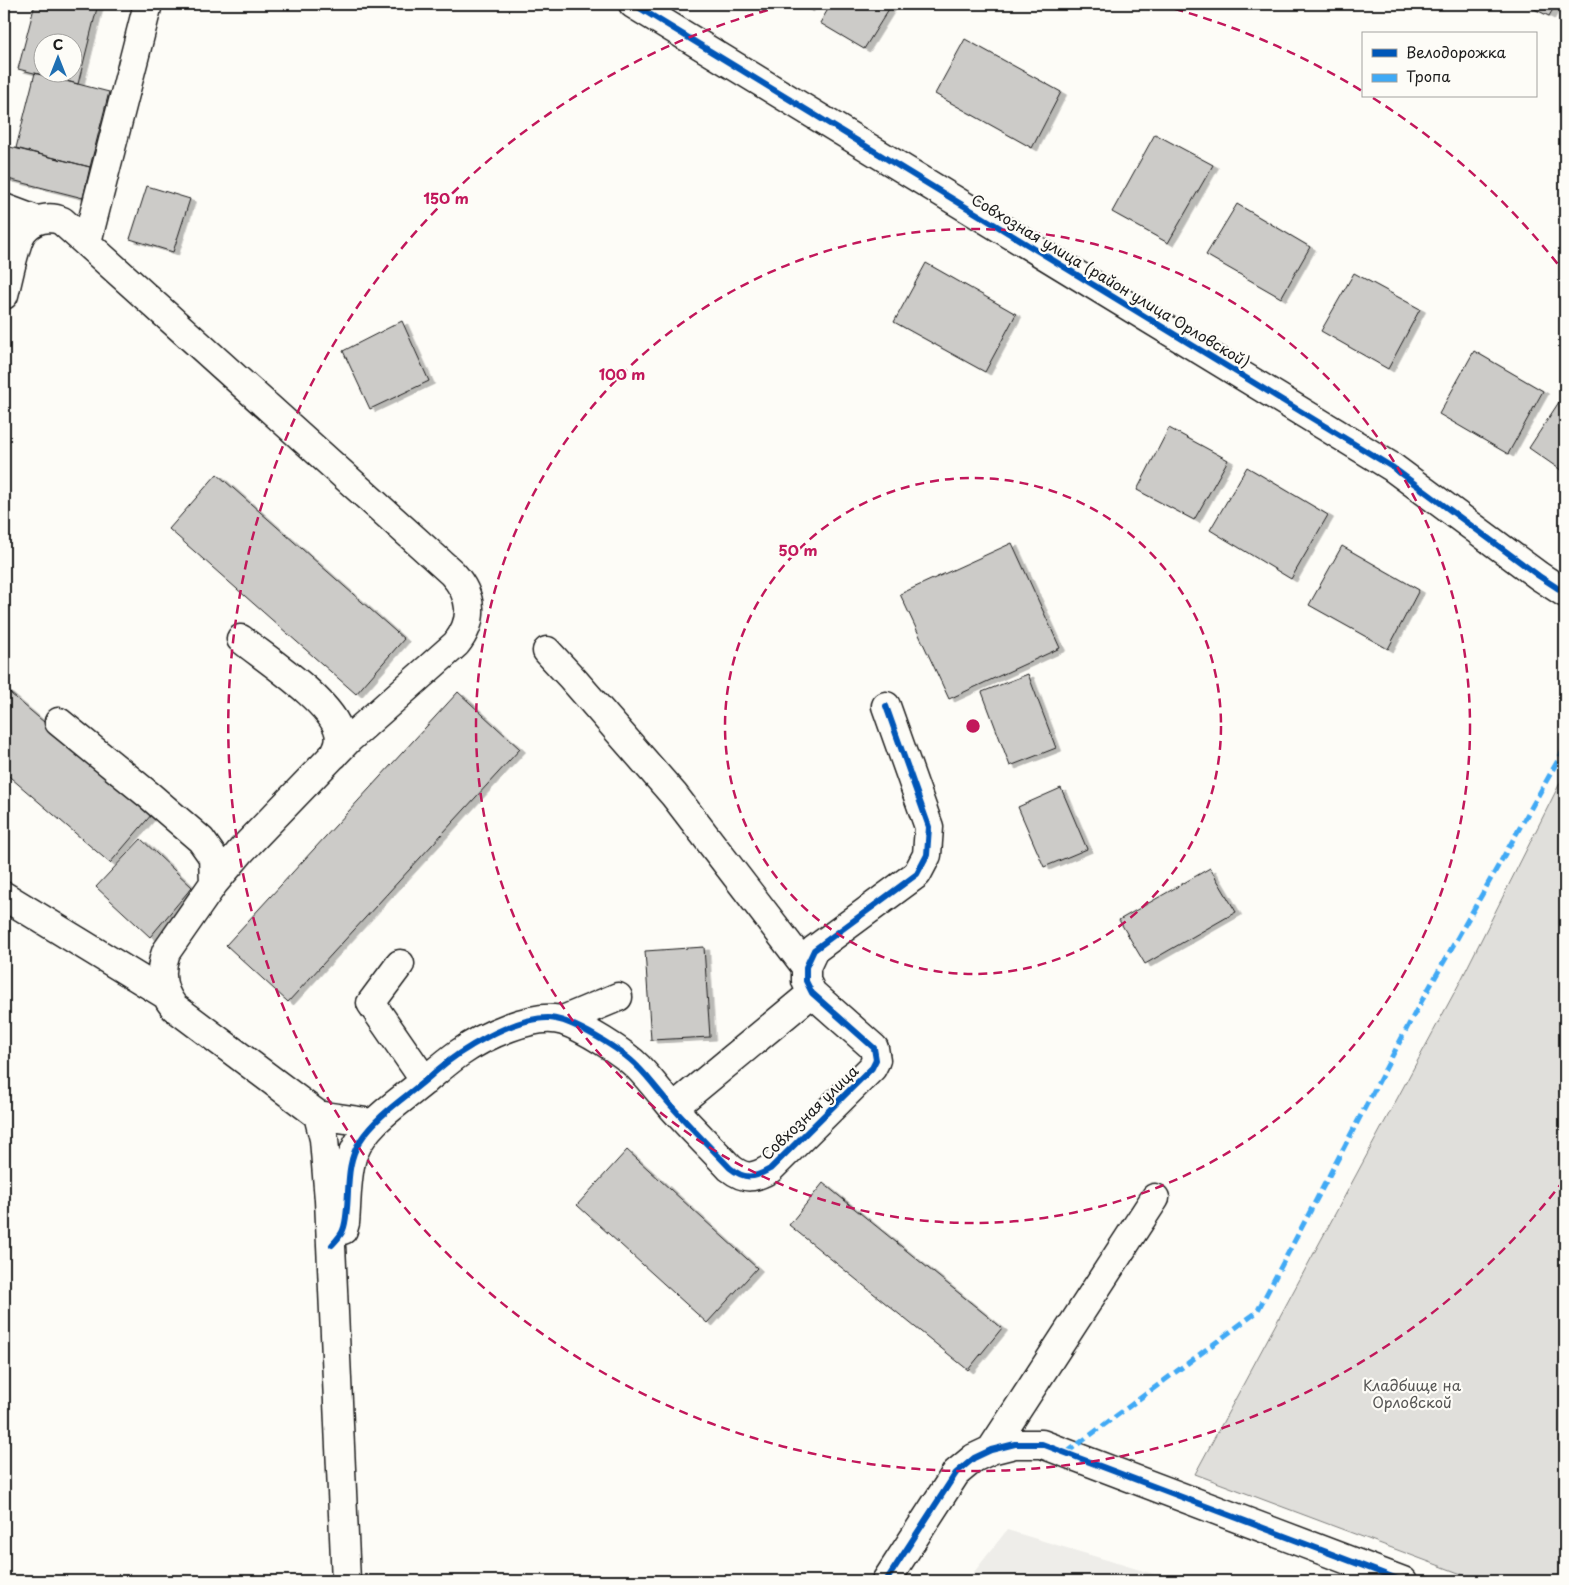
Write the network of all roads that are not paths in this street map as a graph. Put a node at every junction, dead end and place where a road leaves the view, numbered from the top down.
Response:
1 (148, 4) edge
2 (633, 4) edge
3 (4, 208) edge
4 (36, 220) junction
5 (87, 242) junction
6 (4, 295) edge
7 (1565, 593) edge
8 (241, 639) dead end
9 (547, 651) dead end
10 (886, 706) dead end
11 (59, 722) dead end
12 (334, 755) junction
13 (224, 862) junction
14 (4, 896) edge
15 (400, 964) dead end
16 (809, 980) junction
17 (166, 995) junction
18 (618, 997) dead end
19 (563, 1020) junction
20 (426, 1081) junction
21 (673, 1108) junction
22 (318, 1115) junction
23 (373, 1123) junction
24 (1155, 1198) dead end
25 (332, 1245) junction
26 (991, 1450) junction
27 (346, 1581) edge
28 (886, 1581) edge
29 (1403, 1581) edge

1 - 5 street
2 - 7 street, Совхозная улица (район улица Орловской)
3 - 4 street
4 - 5 street
4 - 6 street
5 - 12 street
8 - 12 street
9 - 16 street
10 - 16 street
11 - 13 street
12 - 13 street
13 - 17 street
14 - 17 street
15 - 20 street
16 - 21 street
16 - 21 street, Совхозная улица
17 - 22 street
18 - 19 street
19 - 20 street
19 - 21 street
20 - 23 street
22 - 23 street
22 - 25 street
23 - 25 street
24 - 26 street
25 - 27 street
26 - 28 street
26 - 29 street

